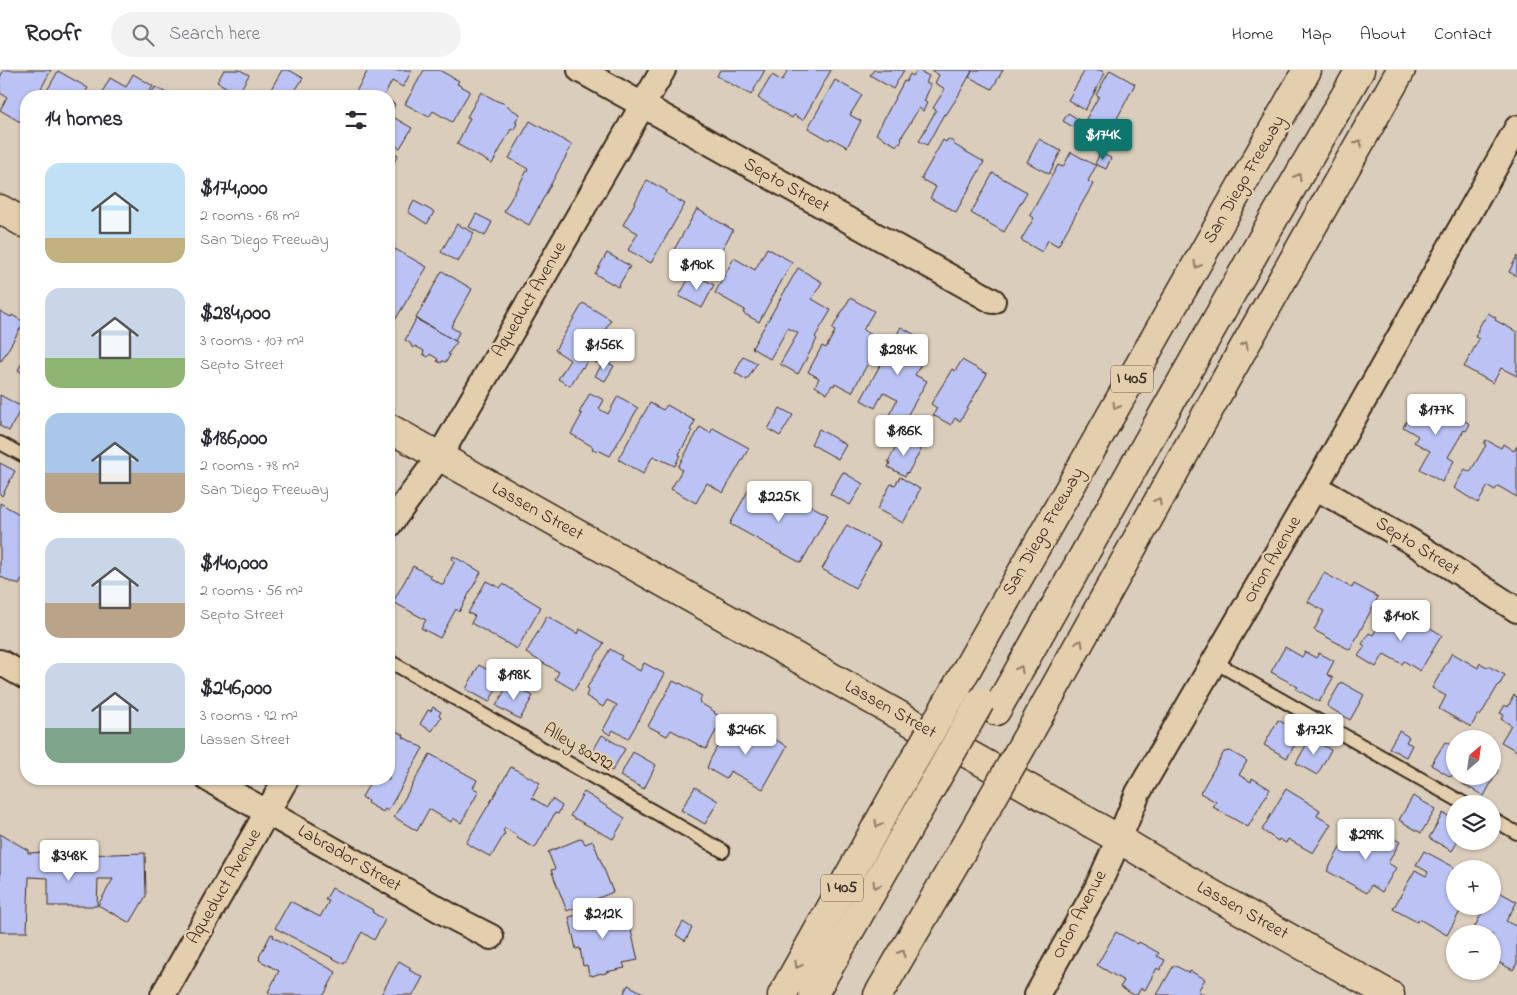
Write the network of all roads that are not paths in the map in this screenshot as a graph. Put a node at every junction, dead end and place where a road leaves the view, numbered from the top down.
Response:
1 (580, 70) edge
2 (663, 70) edge
3 (1307, 70) edge
4 (1338, 70) edge
5 (1360, 70) edge
6 (1401, 70) edge
7 (644, 106) junction
8 (1517, 128) edge
9 (0, 209) edge
10 (20, 221) edge
11 (993, 301) dead end
12 (395, 431) edge
13 (0, 443) edge
14 (20, 455) edge
15 (439, 457) junction
16 (1315, 488) junction
17 (395, 517) edge
18 (1517, 610) edge
19 (1214, 661) junction
20 (0, 662) edge
21 (395, 664) edge
22 (20, 673) edge
23 (988, 707) junction
24 (219, 785) edge
25 (283, 785) edge
26 (1449, 795) edge
27 (935, 801) junction
28 (267, 812) junction
29 (1501, 824) edge
30 (1517, 833) edge
31 (1119, 839) junction
32 (724, 851) dead end
33 (490, 937) dead end
34 (164, 995) edge
35 (782, 995) edge
36 (813, 995) edge
37 (835, 995) edge
38 (878, 995) edge
39 (1037, 995) edge
40 (1390, 995) edge

1 - 7 street, Septo Street
2 - 7 street, Aqueduct Avenue
3 -> 35 main road, San Diego Freeway / I 405, bridge
4 - 23 main road
23 -> 5 main road
38 -> 6 main road, bridge
7 - 11 street, Septo Street
7 - 15 street, Aqueduct Avenue
8 - 16 street, Orion Avenue
9 - 10 main road
12 - 15 main road, Lassen Street
13 - 14 lane
15 - 17 street, Aqueduct Avenue
15 - 31 main road, Lassen Street
16 - 18 street, Septo Street
16 - 19 street, Orion Avenue
19 - 26 lane
19 - 31 street, Orion Avenue
20 - 22 street
21 - 32 lane, Alley 80292
23 - 27 main road
24 - 28 street, Labrador Street
25 - 28 street, Aqueduct Avenue
27 -> 36 main road
27 - 37 main road
28 - 33 street, Labrador Street
28 - 34 street, Aqueduct Avenue
29 - 30 lane
31 - 39 street, Orion Avenue
31 - 40 main road, Lassen Street

